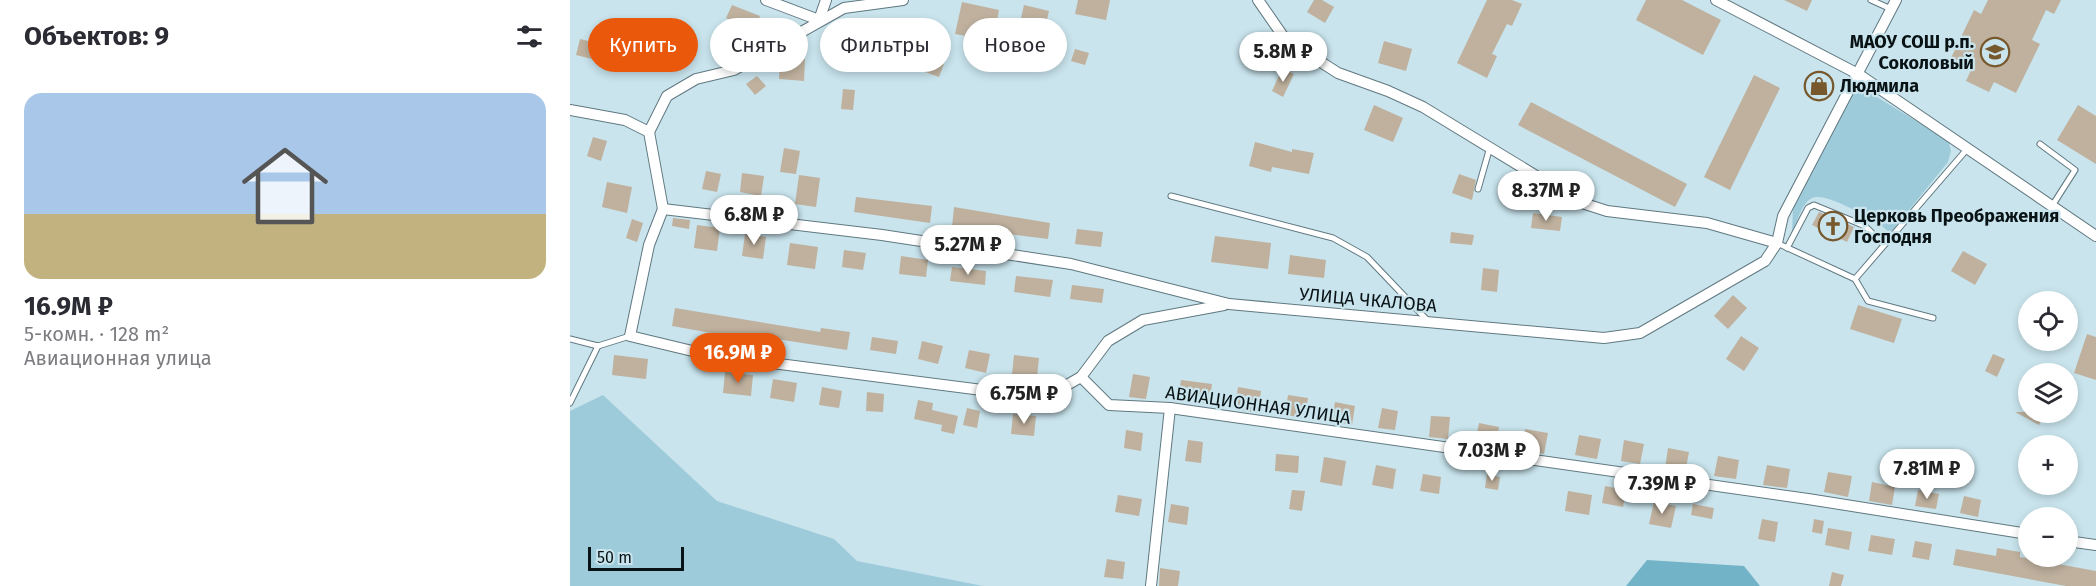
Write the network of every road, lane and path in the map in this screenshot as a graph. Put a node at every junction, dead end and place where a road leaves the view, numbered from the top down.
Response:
1 (766, 0) edge
2 (826, 0) edge
3 (903, 0) edge
4 (1257, 0) edge
5 (1716, 0) edge
6 (1871, 0) edge
7 (1894, 5) edge
8 (819, 20) junction
9 (1858, 74) junction
10 (570, 110) edge
11 (649, 132) junction
12 (2040, 144) dead end
13 (1490, 147) junction
14 (1968, 148) junction
15 (1478, 189) dead end
16 (1171, 196) dead end
17 (2052, 206) junction
18 (663, 209) junction
19 (2096, 236) edge
20 (1884, 245) junction
21 (1782, 246) junction
22 (1855, 279) junction
23 (1229, 304) junction
24 (1933, 318) dead end
25 (1429, 322) junction
26 (630, 336) junction
27 (570, 339) edge
28 (598, 346) junction
29 (1081, 377) junction
30 (570, 403) edge
31 (1170, 408) junction
32 (2018, 532) edge
33 (2078, 543) edge
34 (2096, 545) edge
35 (1151, 586) edge

1 - 8 street
2 - 8 street
3 - 8 street
4 - 13 street
5 - 9 street
6 - 7 lane
7 - 9 street, УЛИЦА ЧКАЛОВА
8 - 11 street
9 - 14 street
9 - 21 street, УЛИЦА ЧКАЛОВА
10 - 11 street
11 - 18 street
12 - 17 lane
13 - 15 lane
13 - 21 street
14 - 17 street
14 - 20 lane
16 - 25 lane
17 - 19 street
18 - 23 street, УЛИЦА ЧКАЛОВА
18 - 26 street
20 - 21 lane
20 - 22 lane
21 - 22 lane
21 - 25 street, УЛИЦА ЧКАЛОВА
22 - 24 lane
23 - 25 street, УЛИЦА ЧКАЛОВА
23 - 29 street
26 - 28 lane
26 - 29 street
27 - 28 lane
28 - 30 lane
29 - 31 street, АВИАЦИОННАЯ УЛИЦА
31 - 32 street, АВИАЦИОННАЯ УЛИЦА
31 - 35 street
33 - 34 street

